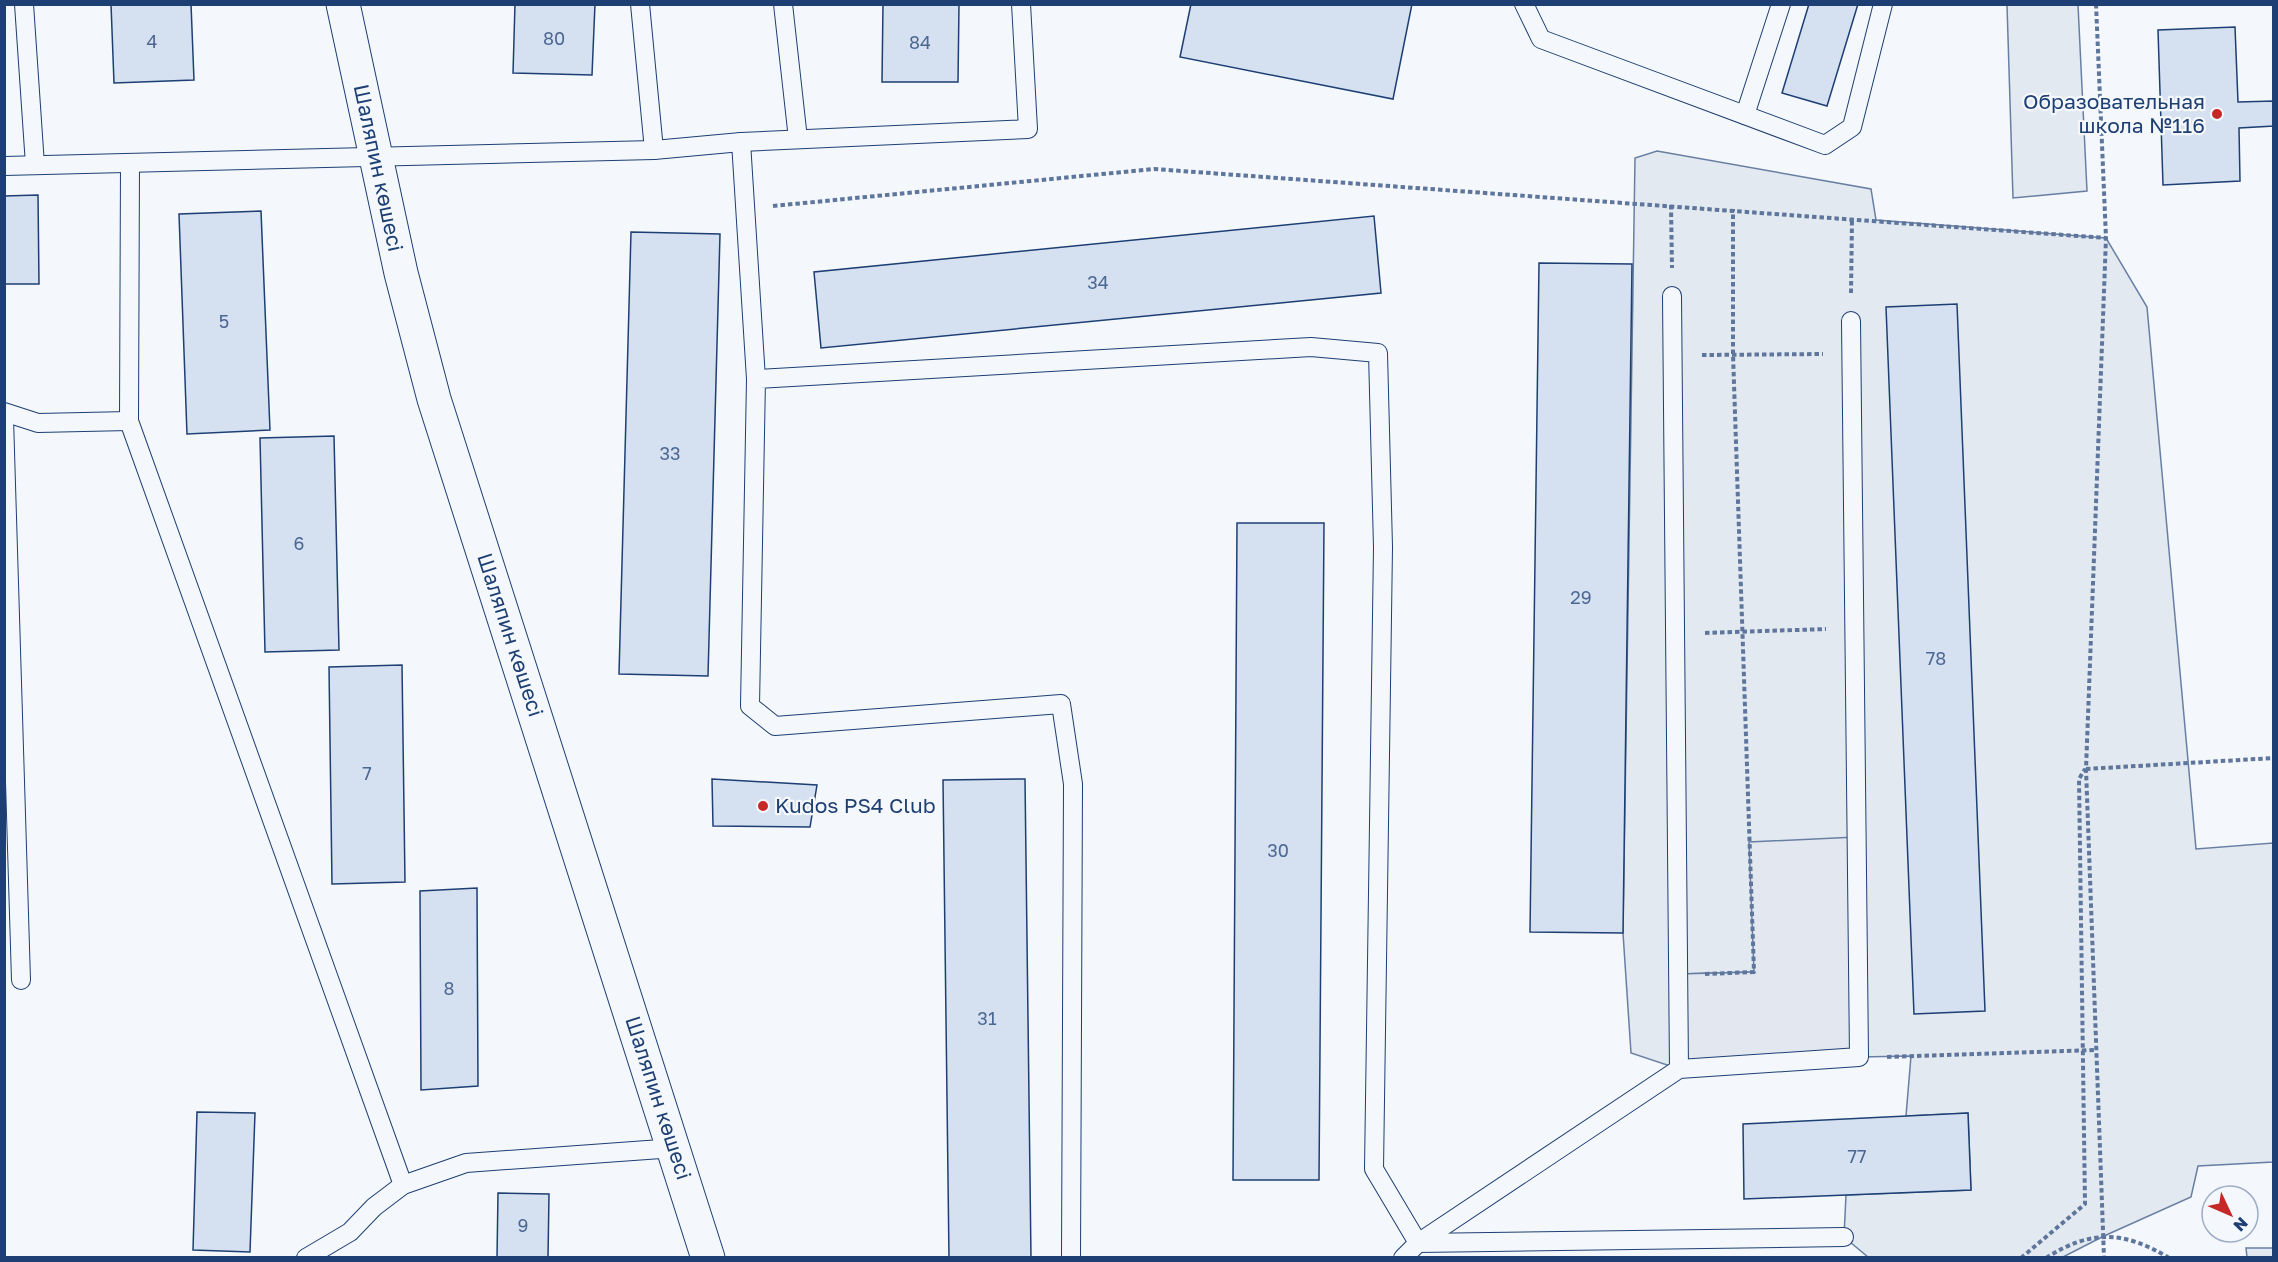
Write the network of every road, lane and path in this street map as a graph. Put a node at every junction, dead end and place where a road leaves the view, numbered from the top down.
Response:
1 (24, 4) edge
2 (343, 4) edge
3 (640, 4) edge
4 (783, 4) edge
5 (1021, 4) edge
6 (1524, 4) edge
7 (1780, 4) edge
8 (1883, 4) edge
9 (2096, 4) edge
10 (1745, 115) junction
11 (798, 139) junction
12 (741, 142) junction
13 (654, 150) junction
14 (374, 157) junction
15 (130, 164) junction
16 (35, 165) junction
17 (4, 166) edge
18 (1671, 205) junction
19 (745, 209) junction
20 (1733, 209) junction
21 (1852, 219) junction
22 (2106, 238) junction
23 (1672, 296) joint
24 (1851, 321) joint
25 (1733, 354) junction
26 (1851, 354) junction
27 (1672, 355) junction
28 (756, 379) junction
29 (4, 411) edge
30 (4, 418) edge
31 (129, 421) junction
32 (1854, 628) junction
33 (1742, 632) junction
34 (1675, 634) junction
35 (2274, 758) edge
36 (2086, 769) junction
37 (1678, 974) junction
38 (21, 980) dead end
39 (2096, 1050) junction
40 (2083, 1051) junction
41 (1859, 1057) junction
42 (1679, 1069) junction
43 (675, 1148) junction
44 (403, 1185) junction
45 (2104, 1236) junction
46 (1844, 1237) dead end
47 (1418, 1243) junction
48 (306, 1257) edge
49 (708, 1257) edge
50 (1071, 1257) edge
51 (1403, 1257) edge
52 (2020, 1257) edge
53 (2046, 1257) edge
54 (2104, 1257) edge
55 (2169, 1257) edge

1 - 16 lane
2 - 14 main road, Шаляпин көшесі
3 - 13 lane
4 - 11 lane
5 - 11 lane
6 - 10 lane
7 - 10 lane
8 - 10 lane
9 - 22 path
11 - 12 lane
12 - 13 lane
12 - 19 lane
13 - 14 lane
14 - 15 lane
14 - 43 main road, Шаляпин көшесі
15 - 16 lane
15 - 31 lane
16 - 17 lane
18 - 19 path
18 - 20 path
18 - 23 path
19 - 28 lane
20 - 21 path
20 - 25 path
21 - 22 path
21 - 24 path
22 - 36 path
23 - 27 lane
24 - 26 lane
25 - 26 path
25 - 27 path
25 - 33 path
26 - 32 lane
27 - 34 lane
28 - 47 lane
28 - 50 lane
29 - 31 lane
30 - 38 lane
31 - 44 lane
32 - 33 path
32 - 41 lane
33 - 34 path
33 - 37 path
34 - 37 lane
35 - 36 path
36 - 39 path
36 - 40 path
37 - 42 lane
39 - 40 path
39 - 45 path
40 - 41 path
40 - 52 path
41 - 42 lane
42 - 47 lane
43 - 44 lane
43 - 49 main road, Шаляпин көшесі
44 - 48 lane
45 - 53 path
45 - 54 path
45 - 55 path
46 - 47 lane
47 - 51 lane

